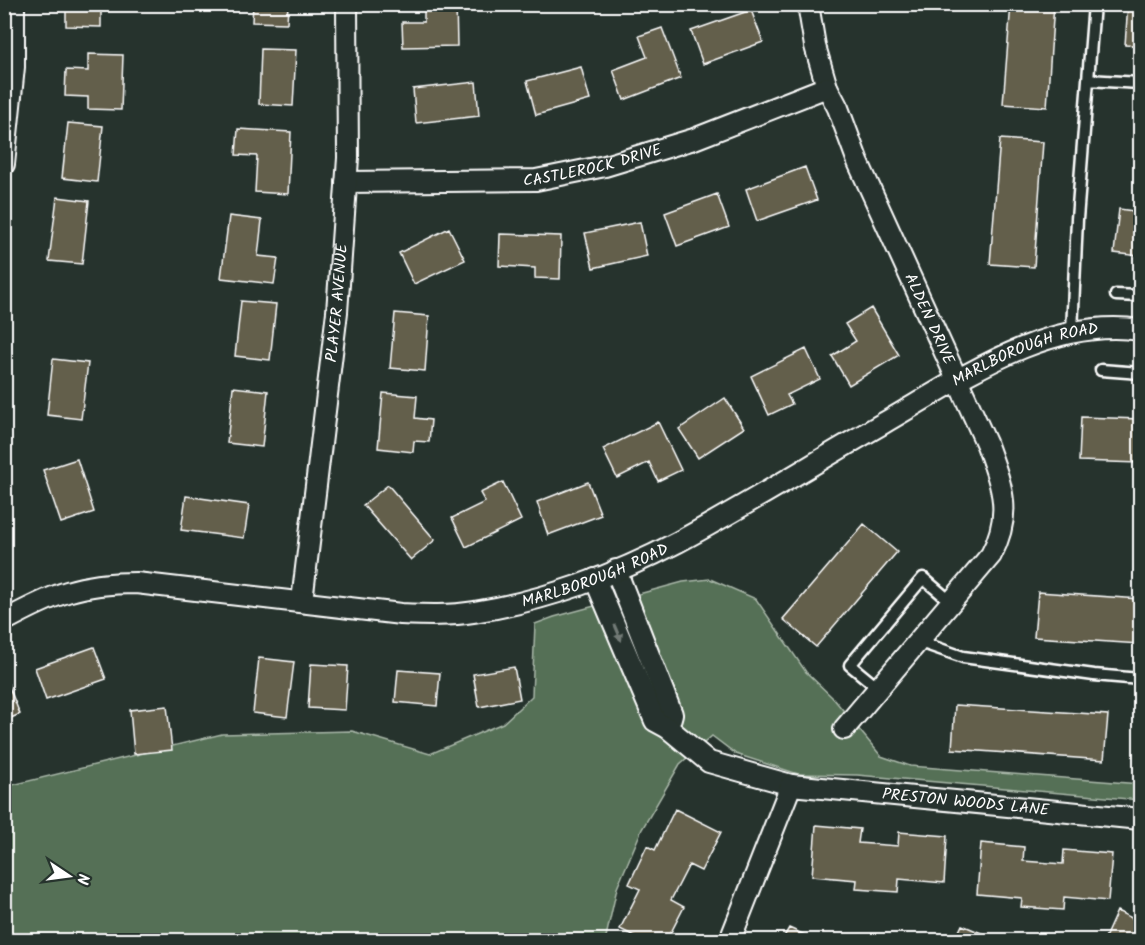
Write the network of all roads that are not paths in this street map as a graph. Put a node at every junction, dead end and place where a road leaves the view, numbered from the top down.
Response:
1 (14, 4) edge
2 (347, 4) edge
3 (808, 4) edge
4 (1094, 4) edge
5 (9, 67) edge
6 (1088, 80) junction
7 (1140, 83) edge
8 (827, 87) junction
9 (4, 164) edge
10 (346, 182) junction
11 (1116, 295) dead end
12 (1140, 296) edge
13 (1140, 330) edge
14 (1072, 332) junction
15 (1101, 370) dead end
16 (1140, 374) edge
17 (957, 381) junction
18 (616, 570) junction
19 (595, 579) junction
20 (302, 601) junction
21 (950, 601) junction
22 (4, 621) edge
23 (917, 641) junction
24 (1140, 679) edge
25 (878, 688) junction
26 (668, 728) junction
27 (843, 729) dead end
28 (791, 785) junction
29 (1140, 819) edge
30 (730, 940) edge

1 - 5 street
2 - 10 street, PLAYER AVENUE
3 - 8 street, ALDEN DRIVE
4 - 6 lane
5 - 9 street
6 - 7 lane
6 - 14 lane
8 - 10 street, CASTLEROCK DRIVE
8 - 17 street, ALDEN DRIVE
10 - 20 street, PLAYER AVENUE
11 - 12 lane
13 - 14 street, MARLBOROUGH ROAD
14 - 17 street, MARLBOROUGH ROAD
15 - 16 lane
17 - 18 street, MARLBOROUGH ROAD
17 - 21 street, ALDEN DRIVE
18 - 19 street, MARLBOROUGH ROAD
18 - 26 street
19 - 20 street, MARLBOROUGH ROAD
19 -> 26 street, PRESTON WOODS LANE
20 - 22 street, MARLBOROUGH ROAD
21 - 23 street, ALDEN DRIVE
21 - 25 lane
23 - 24 lane
23 - 25 street, ALDEN DRIVE
25 - 27 street, ALDEN DRIVE
26 - 28 street, PRESTON WOODS LANE
28 - 29 street, PRESTON WOODS LANE
28 - 30 street

